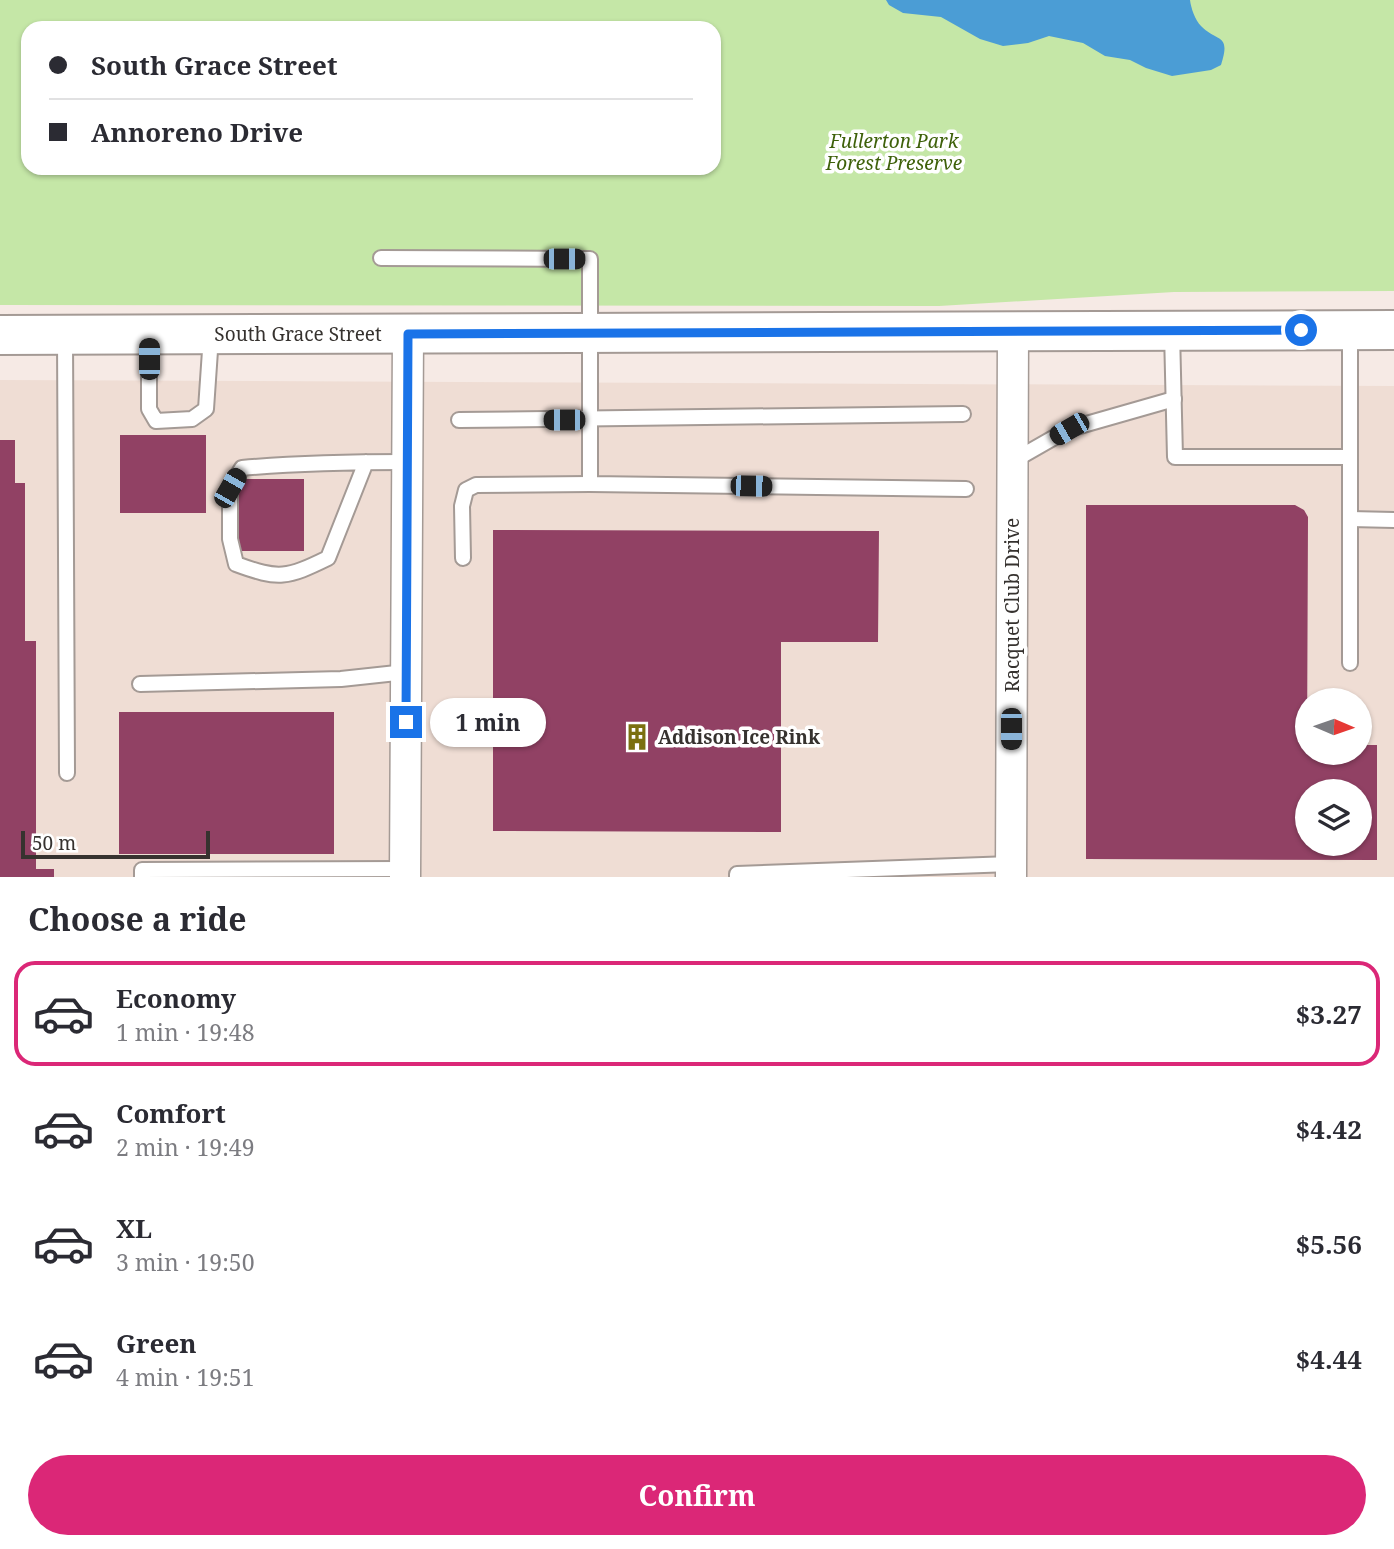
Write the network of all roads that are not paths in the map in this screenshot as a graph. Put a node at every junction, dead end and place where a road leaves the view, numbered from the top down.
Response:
1 (381, 258) dead end
2 (1171, 330) junction
3 (1350, 330) junction
4 (1394, 330) edge
5 (1013, 332) junction
6 (65, 334) junction
7 (149, 334) junction
8 (211, 334) junction
9 (408, 334) junction
10 (589, 334) junction
11 (0, 335) edge
12 (1174, 399) junction
13 (963, 414) dead end
14 (459, 420) dead end
15 (590, 420) junction
16 (1350, 457) junction
17 (1012, 461) junction
18 (366, 462) junction
19 (407, 462) junction
20 (590, 484) junction
21 (966, 489) dead end
22 (1350, 519) junction
23 (1394, 520) edge
24 (463, 558) dead end
25 (1350, 663) dead end
26 (406, 672) junction
27 (139, 684) dead end
28 (67, 773) dead end
29 (1011, 870) edge
30 (405, 873) edge
31 (142, 877) edge
32 (737, 877) edge

1 - 10 lane
2 - 3 street, South Grace Street
2 - 5 street, South Grace Street
2 - 12 lane
3 - 4 street, South Grace Street
3 - 16 lane
5 - 10 street, South Grace Street
5 - 17 street, Racquet Club Drive
6 - 7 street, South Grace Street
6 - 11 street, South Grace Street
6 - 28 lane
7 - 8 street, South Grace Street
7 - 8 lane
8 - 9 street, South Grace Street
9 - 10 street, South Grace Street
9 - 19 street
10 - 15 lane
12 - 16 lane
12 - 17 lane
13 - 15 lane
14 - 15 lane
15 - 20 lane
16 - 22 lane
17 - 29 street, Racquet Club Drive
18 - 18 lane
18 - 19 lane
19 - 26 street
20 - 21 lane
20 - 24 lane
22 - 23 lane
22 - 25 lane
26 - 27 lane
26 - 30 street
29 - 32 lane
30 - 31 lane

